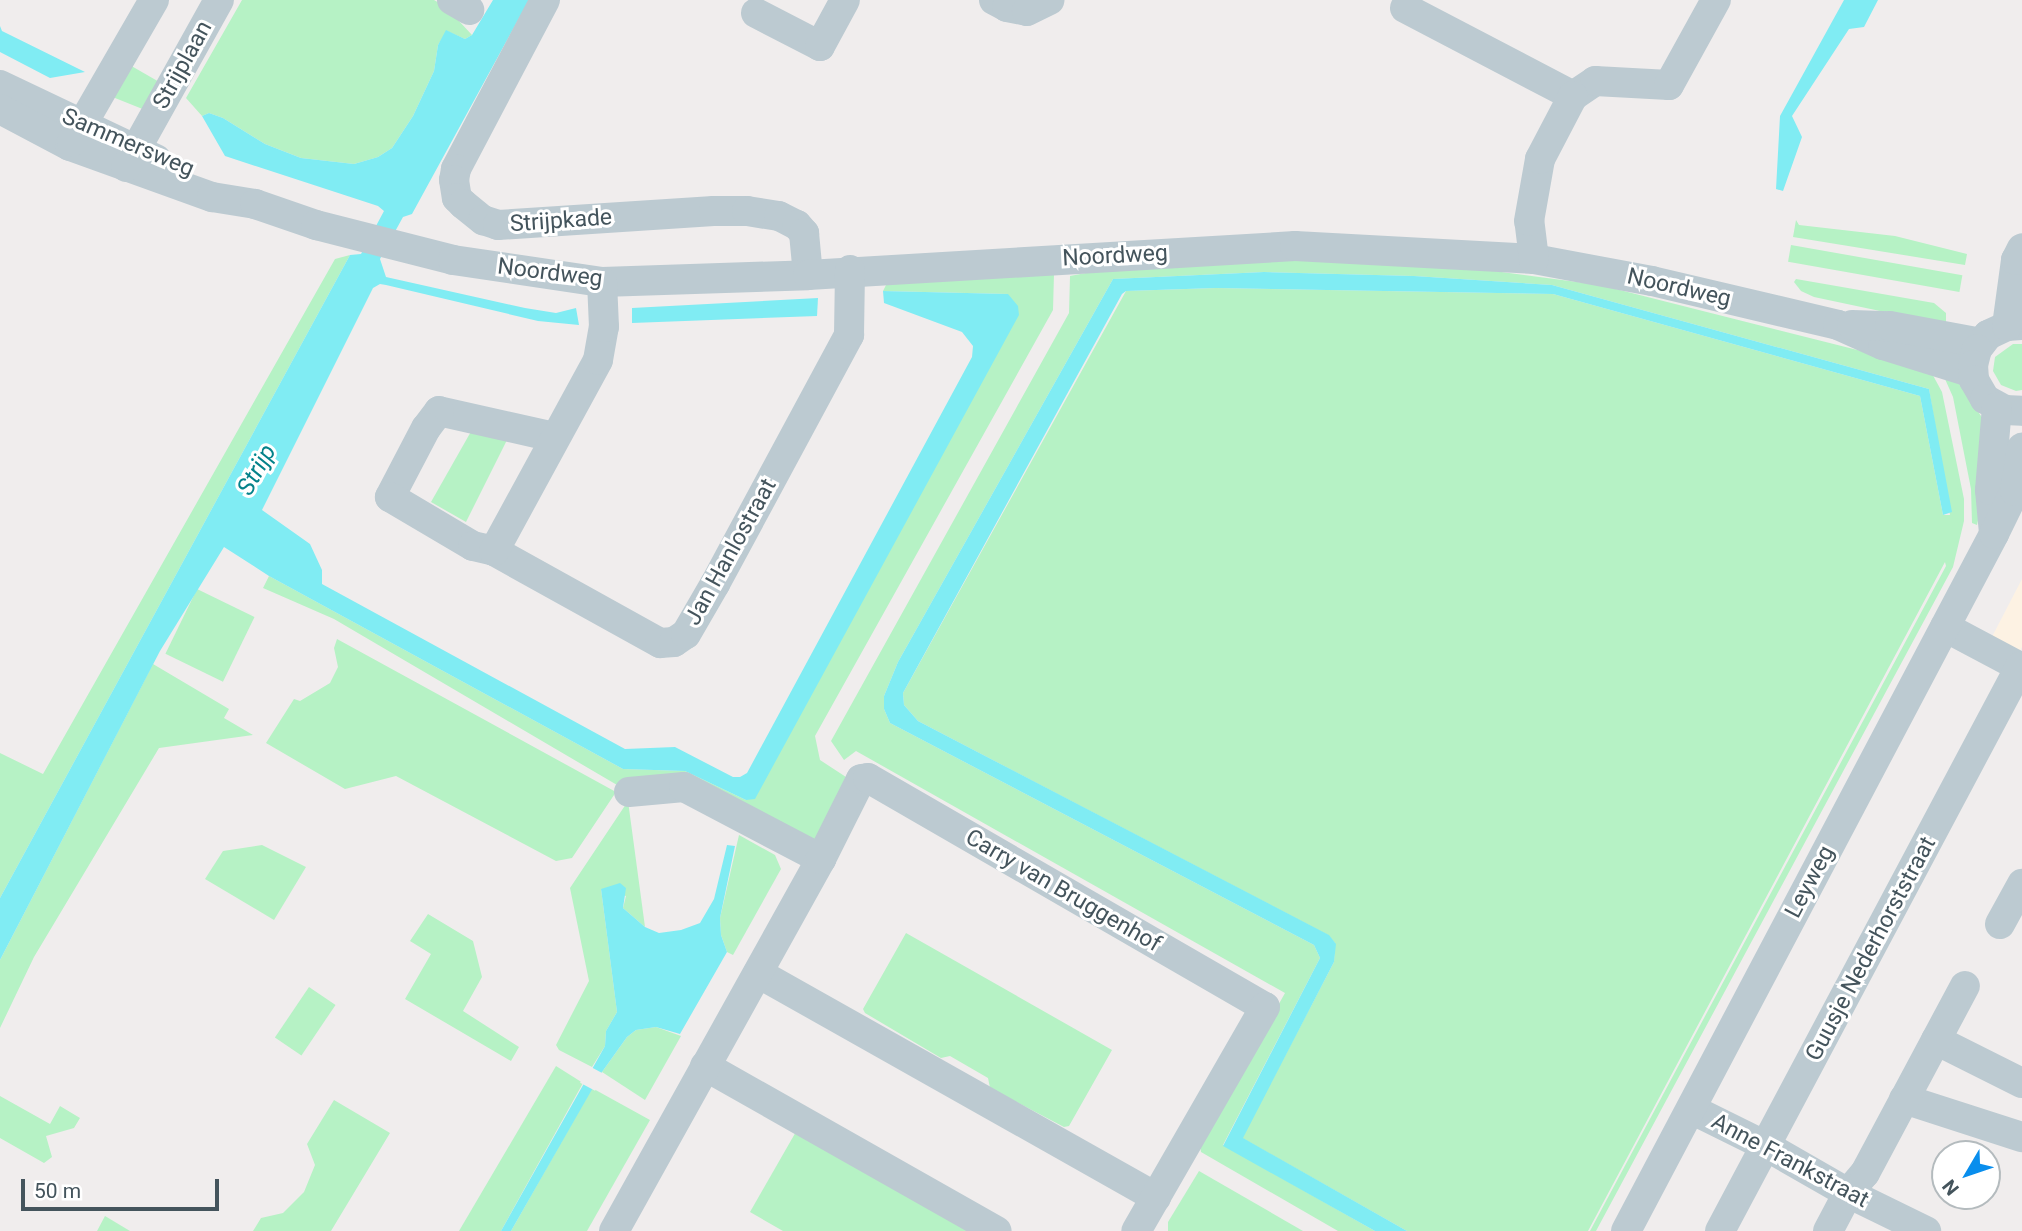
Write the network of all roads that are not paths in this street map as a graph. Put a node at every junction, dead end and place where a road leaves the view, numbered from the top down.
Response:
1 (154, 0) edge
2 (219, 0) edge
3 (545, 0) edge
4 (845, 0) edge
5 (995, 0) edge
6 (1050, 0) edge
7 (1716, 0) edge
8 (1405, 8) dead end
9 (756, 13) dead end
10 (0, 85) edge
11 (1573, 96) junction
12 (0, 109) edge
13 (76, 136) junction
14 (131, 158) junction
15 (379, 241) joint
16 (2022, 248) edge
17 (1534, 259) junction
18 (850, 270) junction
19 (808, 275) junction
20 (602, 282) junction
21 (1838, 325) junction
22 (2014, 325) edge
23 (1981, 343) junction
24 (1973, 373) junction
25 (2010, 409) edge
26 (554, 438) junction
27 (2022, 448) edge
28 (1994, 534) junction
29 (494, 551) junction
30 (1945, 627) junction
31 (2021, 668) edge
32 (629, 792) dead end
33 (821, 859) junction
34 (2022, 884) edge
35 (2000, 924) dead end
36 (758, 973) junction
37 (1965, 986) dead end
38 (1936, 1040) junction
39 (705, 1066) junction
40 (2022, 1083) edge
41 (1904, 1099) junction
42 (1691, 1109) junction
43 (2022, 1137) edge
44 (1766, 1146) junction
45 (1848, 1194) junction
46 (1156, 1197) junction
47 (614, 1231) edge
48 (997, 1231) edge
49 (1136, 1231) edge
50 (1626, 1231) edge
51 (1720, 1231) edge
52 (1828, 1231) edge
53 (1926, 1231) edge

1 - 13 street
2 - 14 street, Strijplaan
3 - 19 street, Strijpkade
4 - 9 street
5 - 6 street
7 - 11 street
8 - 11 street
10 - 13 street, Sammersweg
11 - 17 street
12 - 13 street, Sammersweg
13 - 14 street, Sammersweg
14 - 15 street, Sammersweg
15 - 20 street, Noordweg
16 - 22 street
17 - 18 street, Noordweg
17 - 21 street, Noordweg
18 - 19 street, Noordweg
18 - 29 street, Jan Hanlostraat
19 - 20 street, Noordweg
20 - 26 street
21 - 23 street, Noordweg
21 - 24 street, Noordweg
22 - 23 street
23 - 24 street
24 - 25 street
25 - 28 street
26 - 29 street
26 - 29 street, Jan Hanlostraat
27 - 28 street, Leyweg
28 - 30 street, Leyweg
30 - 31 street
30 - 42 street, Leyweg
31 - 44 street, Guusje Nederhorststraat
32 - 33 street
33 - 36 street, Carry van Bruggenhof
33 - 46 street, Carry van Bruggenhof
34 - 35 street
36 - 39 street, Carry van Bruggenhof
36 - 46 street
37 - 38 street
38 - 40 street
38 - 41 street
39 - 47 street, Carry van Bruggenhof
39 - 48 street
41 - 43 street
41 - 45 street
42 - 44 street, Anne Frankstraat
42 - 50 street, Leyweg
44 - 45 street, Anne Frankstraat
44 - 51 street, Guusje Nederhorststraat
45 - 52 street
45 - 53 street, Anne Frankstraat
46 - 49 street, Carry van Bruggenhof

